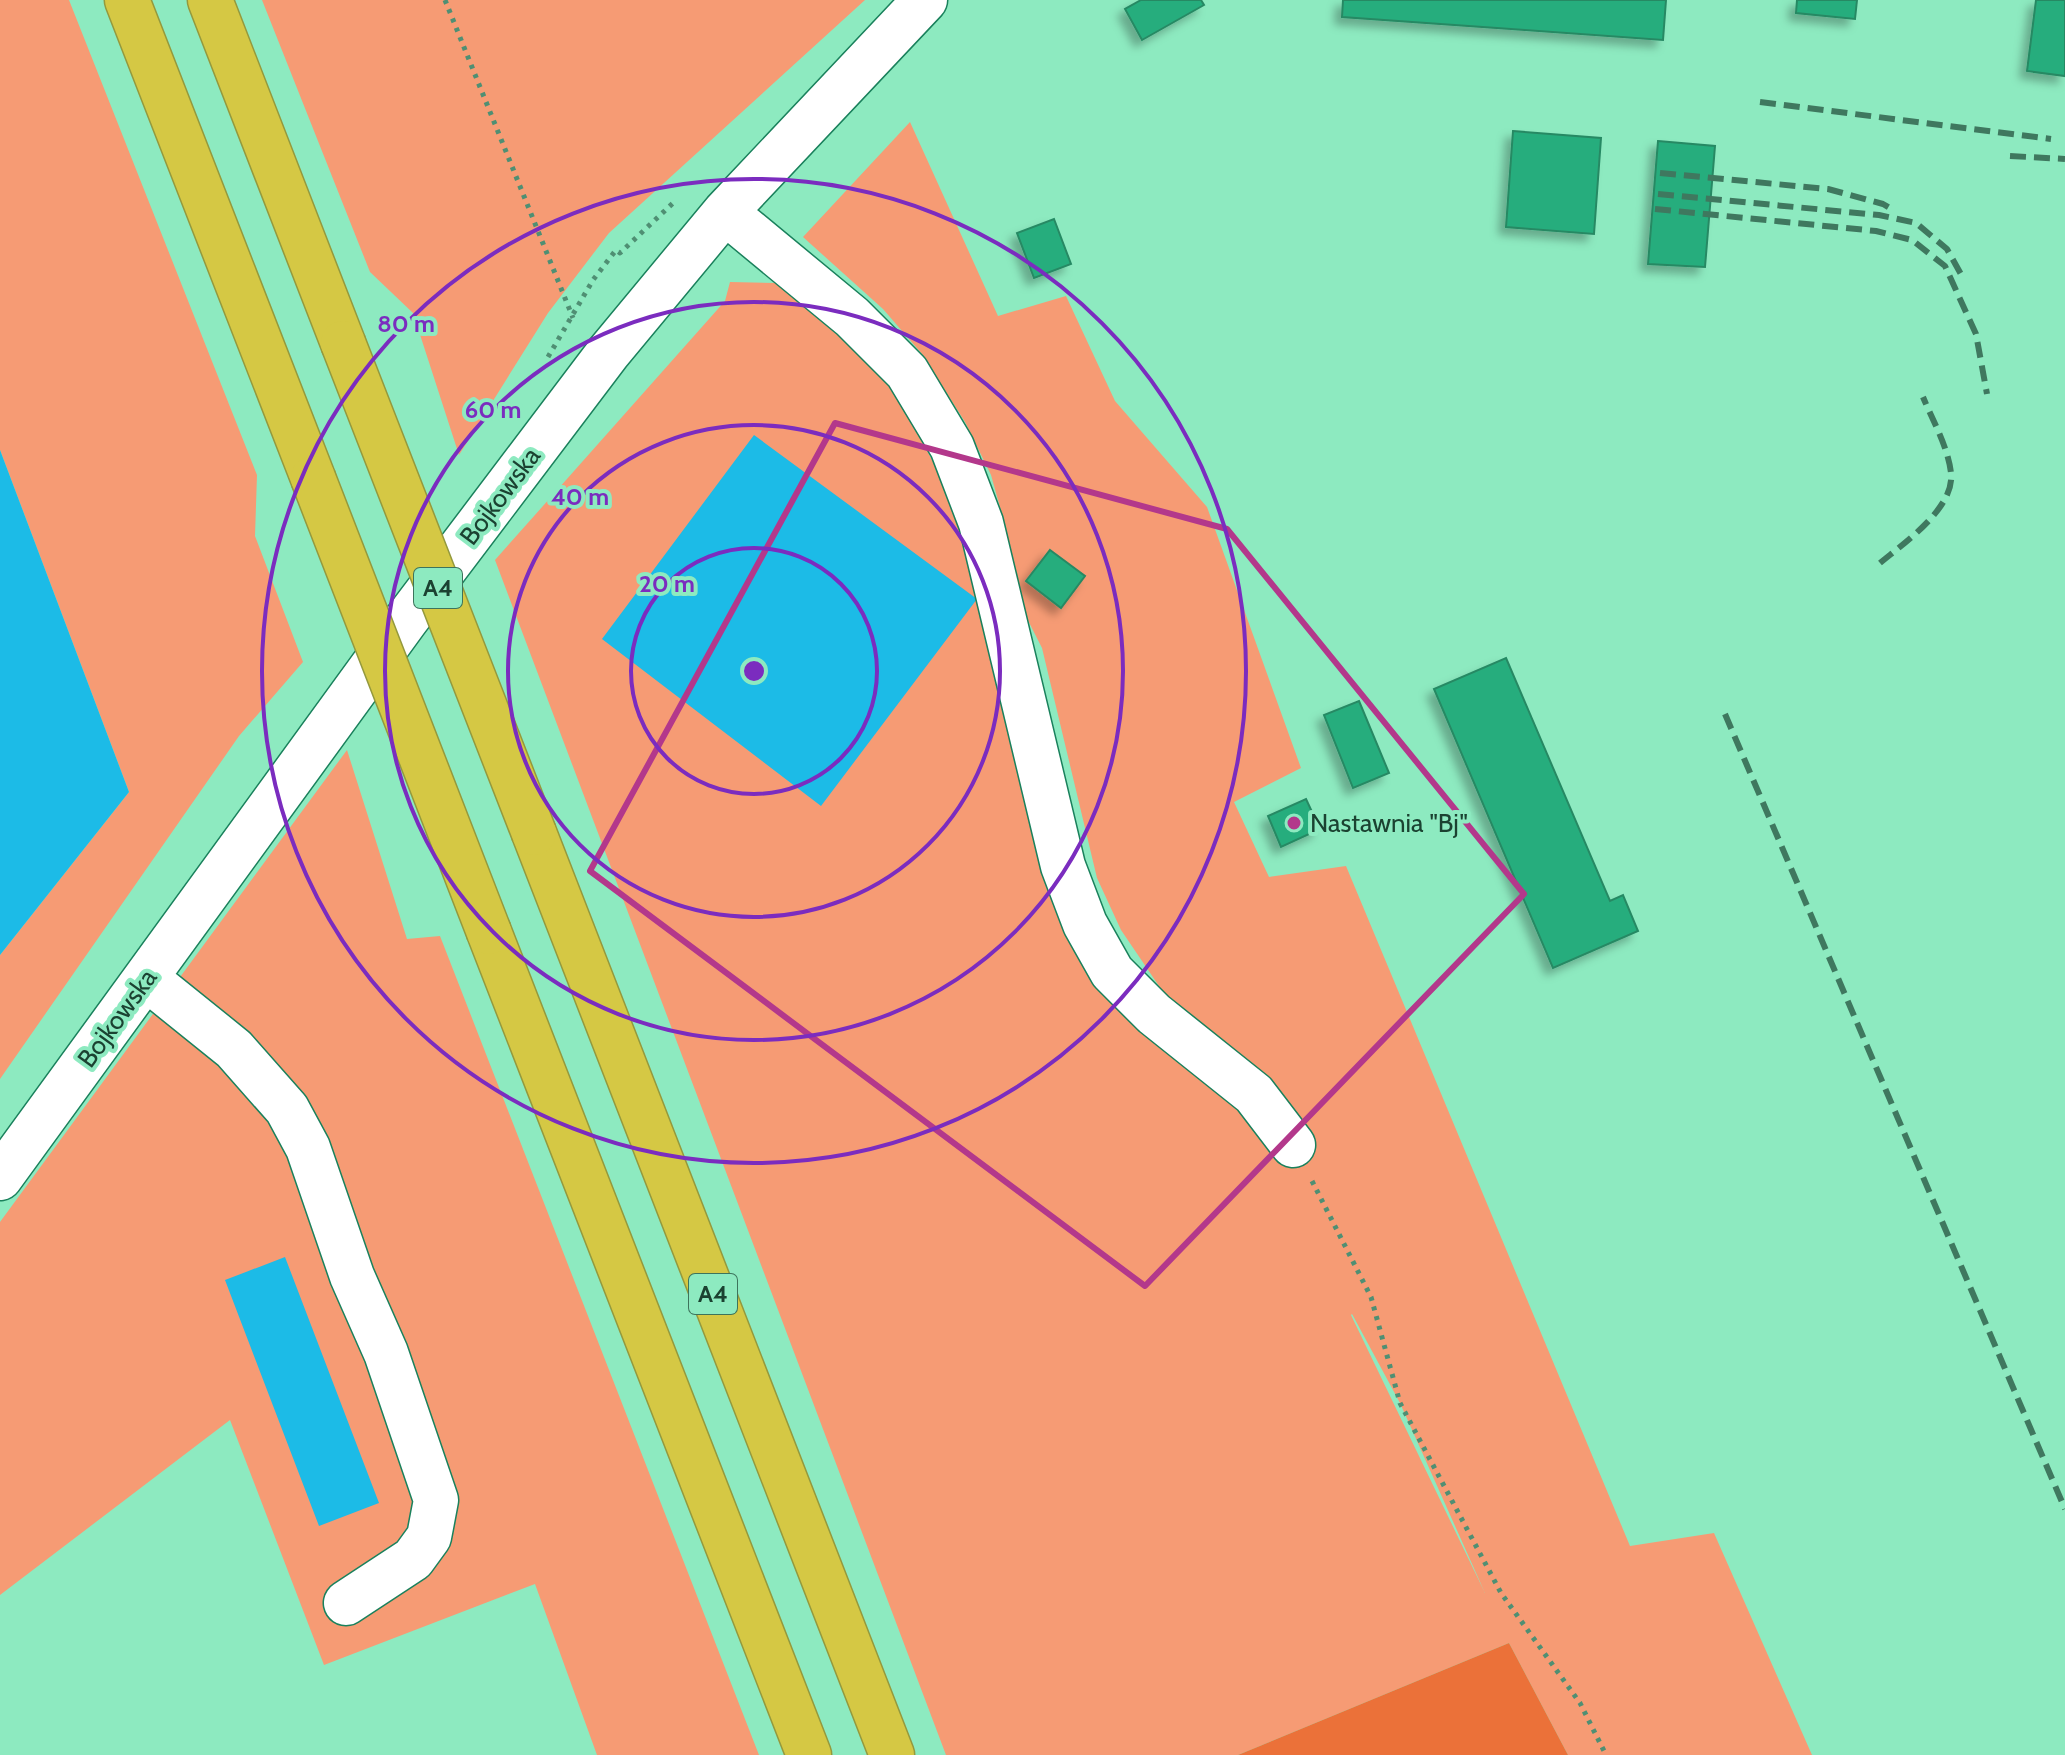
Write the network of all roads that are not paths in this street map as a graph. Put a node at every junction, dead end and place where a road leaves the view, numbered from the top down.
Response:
1 (127, 0) edge
2 (210, 0) edge
3 (925, 0) edge
4 (725, 212) junction
5 (146, 978) junction
6 (1293, 1145) road end
7 (0, 1178) edge
8 (346, 1603) dead end
9 (809, 1755) edge
10 (892, 1755) edge

1 - 9 highway, bridge
2 - 10 highway, A4, bridge
3 - 4 street, Bojkowska
4 - 5 street, Bojkowska
4 - 6 street
5 - 7 street, Bojkowska
5 - 8 street

